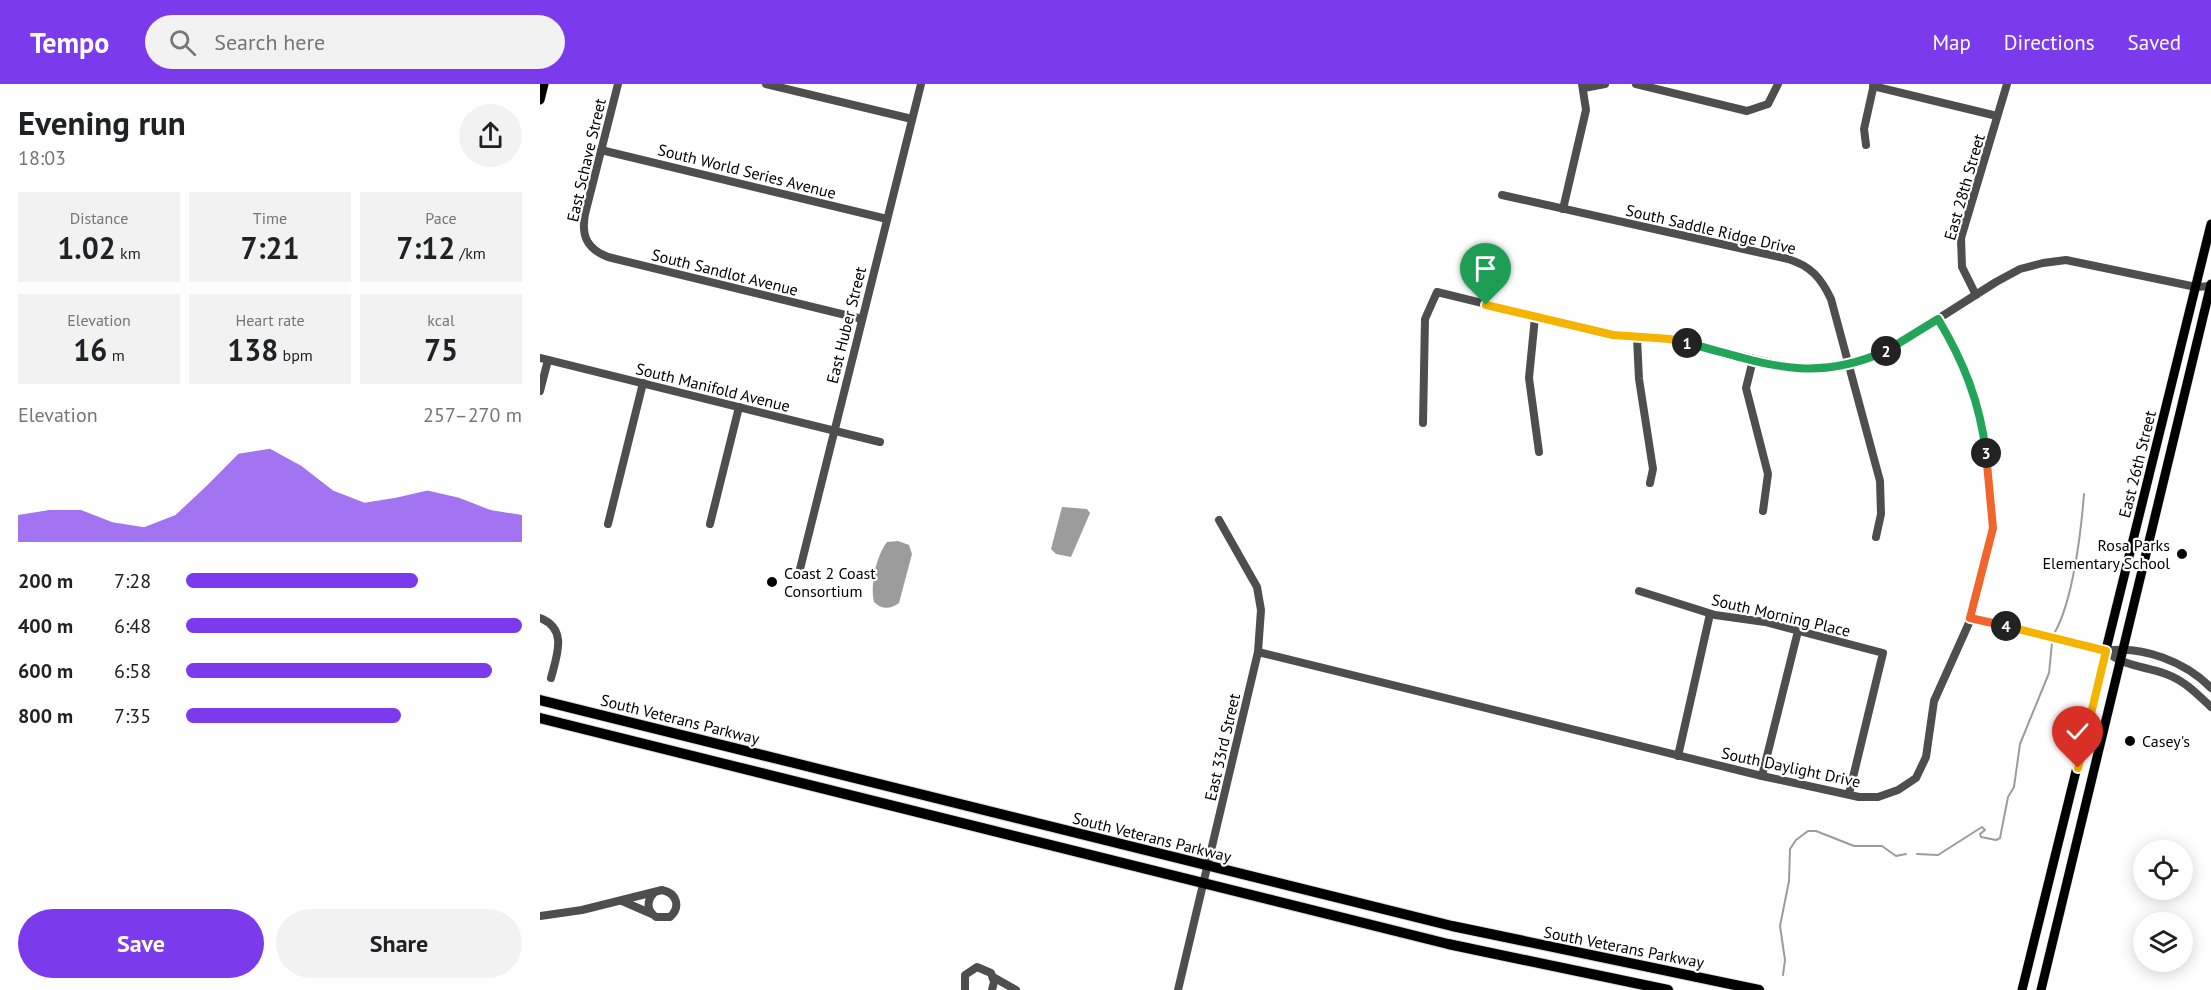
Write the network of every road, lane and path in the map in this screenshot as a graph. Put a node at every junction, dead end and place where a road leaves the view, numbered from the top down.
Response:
1 (544, 84) edge
2 (618, 84) edge
3 (766, 84) edge
4 (921, 84) edge
5 (1605, 84) edge
6 (1636, 84) edge
7 (1778, 84) edge
8 (2007, 84) edge
9 (1874, 85) edge
10 (1583, 86) edge
11 (540, 100) edge
12 (1997, 116) junction
13 (912, 119) junction
14 (1866, 145) dead end
15 (602, 150) junction
16 (1502, 195) dead end
17 (1563, 209) junction
18 (886, 219) junction
19 (2211, 224) edge
20 (587, 243) joint
21 (2211, 286) edge
22 (2196, 287) junction
23 (1976, 295) junction
24 (2209, 297) edge
25 (1535, 317) junction
26 (862, 319) junction
27 (1938, 319) junction
28 (1637, 338) junction
29 (544, 359) edge
30 (1753, 360) junction
31 (1848, 365) junction
32 (643, 383) junction
33 (540, 391) edge
34 (739, 407) junction
35 (1423, 423) dead end
36 (834, 430) junction
37 (880, 442) dead end
38 (1539, 452) dead end
39 (1650, 483) dead end
40 (1763, 511) dead end
41 (1219, 520) dead end
42 (608, 524) dead end
43 (710, 524) dead end
44 (1876, 537) dead end
45 (798, 573) dead end
46 (1639, 591) dead end
47 (1710, 614) junction
48 (540, 618) edge
49 (1970, 618) junction
50 (1798, 631) junction
51 (2122, 648) junction
52 (2106, 651) junction
53 (1258, 652) junction
54 (2119, 662) junction
55 (552, 678) dead end
56 (2211, 688) edge
57 (540, 700) edge
58 (2211, 707) edge
59 (540, 718) edge
60 (1678, 756) junction
61 (1762, 776) junction
62 (1849, 794) junction
63 (1208, 866) junction
64 (1203, 885) junction
65 (654, 893) junction
66 (622, 901) junction
67 (652, 914) junction
68 (540, 916) edge
69 (993, 977) junction
70 (1176, 989) edge
71 (965, 990) edge
72 (992, 990) edge
73 (1016, 990) edge
74 (1668, 990) edge
75 (1759, 990) edge
76 (2022, 990) edge
77 (2041, 990) edge

1 - 11 main road
2 - 15 street, East Schave Street
3 - 13 street
4 - 13 street, East Huber Street
5 - 10 street
6 - 7 street
8 - 12 street, East 28th Street
9 - 12 street
9 - 14 street
10 - 17 street
12 - 23 street, East 28th Street
13 - 18 street, East Huber Street
15 - 18 street, South World Series Avenue
15 - 20 street, East Schave Street
16 - 17 street, South Saddle Ridge Drive
17 - 31 street, South Saddle Ridge Drive
18 - 26 street, East Huber Street
19 - 22 main road, East 26th Street
20 - 26 street, South Sandlot Avenue
21 - 22 street
21 - 24 main road, East 26th Street
22 - 23 street
22 - 24 street
22 - 52 main road, East 26th Street
23 - 27 street
24 - 51 main road, East 26th Street
25 - 28 street
25 - 35 street
25 - 38 street
26 - 36 street, East Huber Street
27 - 31 street
27 - 49 street, South Daylight Drive
28 - 30 street
28 - 39 street
29 - 32 street, South Manifold Avenue
29 - 33 street
30 - 31 street
30 - 40 street
31 - 44 street, South Saddle Ridge Drive
32 - 34 street, South Manifold Avenue
32 - 42 street
34 - 36 street, South Manifold Avenue
34 - 43 street
36 - 37 street, South Manifold Avenue
36 - 45 street, East Huber Street
41 - 53 street, East 33rd Street
46 - 47 street, South Morning Place
47 - 50 street, South Morning Place
47 - 60 street
48 - 55 street
49 - 52 street
49 - 62 street, South Daylight Drive
50 - 61 street
50 - 62 street, South Morning Place
51 - 52 street
51 - 54 main road, East 26th Street
51 - 56 street
52 - 54 street
52 - 76 main road, East 26th Street
53 - 60 street, South Daylight Drive
53 - 63 street, East 33rd Street
54 - 58 street
54 - 77 main road, East 26th Street
57 - 63 highway, South Veterans Parkway
59 - 64 highway, South Veterans Parkway
60 - 61 street, South Daylight Drive
61 - 62 street, South Daylight Drive
63 - 64 street, East 33rd Street
63 - 75 highway, South Veterans Parkway
64 - 70 street, East 33rd Street
64 - 74 highway, South Veterans Parkway
65 - 66 street
65 - 67 street
65 - 67 street
66 - 67 street
66 - 68 street
69 - 71 street
69 - 72 street
69 - 73 street

